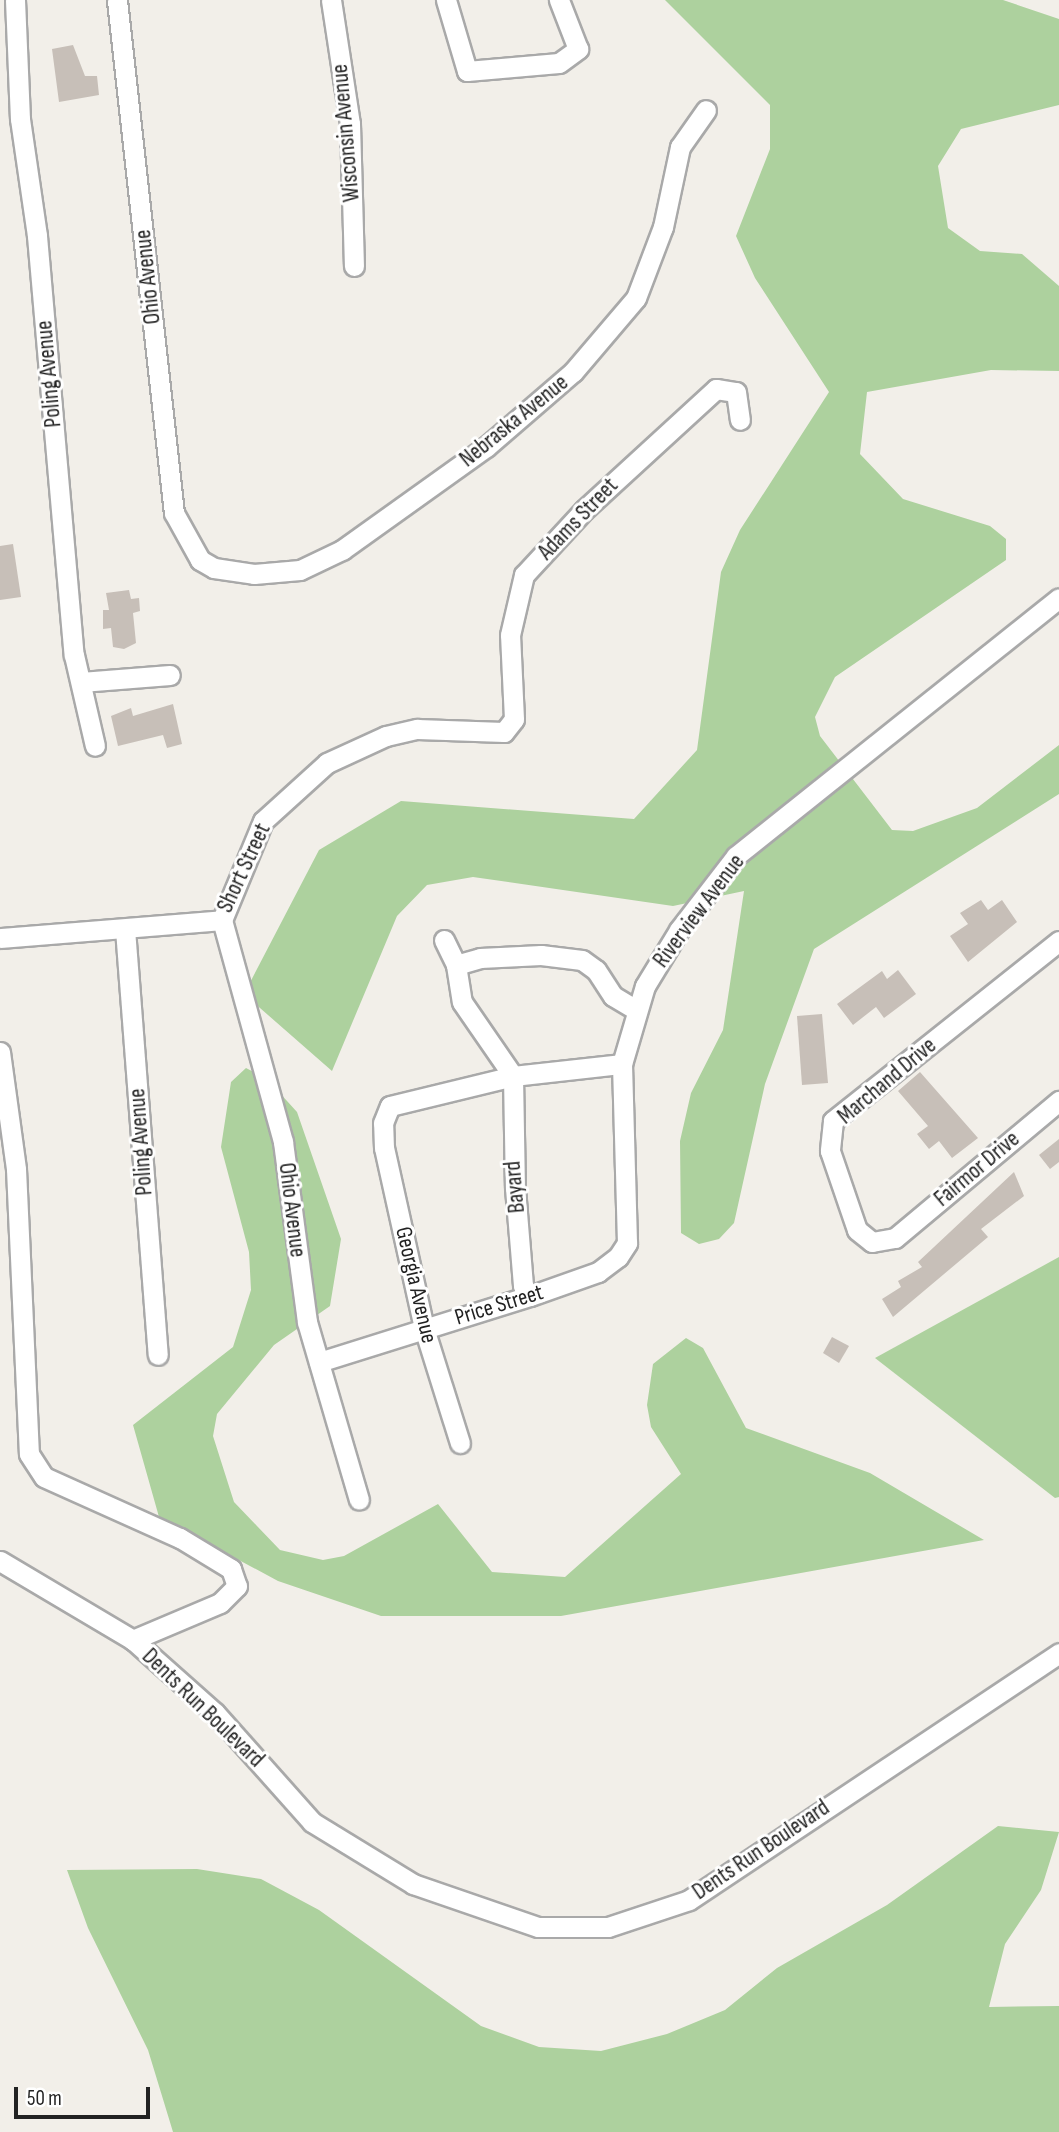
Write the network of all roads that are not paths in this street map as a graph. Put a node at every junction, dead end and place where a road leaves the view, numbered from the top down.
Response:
1 (15, 0) edge
2 (117, 0) edge
3 (331, 0) edge
4 (446, 0) edge
5 (559, 0) edge
6 (706, 110) dead end
7 (354, 266) dead end
8 (740, 420) dead end
9 (193, 550) joint
10 (1059, 598) edge
11 (170, 675) dead end
12 (81, 682) junction
13 (504, 732) joint
14 (95, 746) dead end
15 (222, 920) junction
16 (125, 929) junction
17 (0, 938) edge
18 (444, 940) dead end
19 (1059, 941) edge
20 (456, 965) junction
21 (635, 1009) junction
22 (0, 1052) edge
23 (622, 1064) junction
24 (513, 1076) junction
25 (1059, 1101) edge
26 (8, 1172) edge
27 (895, 1238) joint
28 (598, 1272) joint
29 (530, 1296) junction
30 (424, 1328) junction
31 (158, 1355) dead end
32 (319, 1362) junction
33 (460, 1443) dead end
34 (359, 1500) dead end
35 (0, 1561) edge
36 (133, 1640) junction
37 (1059, 1653) edge

1 - 12 street, Poling Avenue
2 - 9 street, Ohio Avenue
3 - 7 street, Wisconsin Avenue
4 - 5 street
6 - 9 street, Nebraska Avenue
8 - 13 street, Adams Street
10 - 21 street, Riverview Avenue
11 - 12 street
12 - 14 street, Poling Avenue
13 - 15 street, Short Street
15 - 16 street, Short Street
15 - 32 street, Ohio Avenue
16 - 17 street, Short Street
16 - 31 street, Poling Avenue
18 - 20 street
19 - 27 street, Marchand Drive
20 - 21 street
20 - 24 street
21 - 23 street, Riverview Avenue
22 - 26 street
23 - 24 street
23 - 28 street, Riverview Avenue
24 - 29 street, Bayard
24 - 30 street, Georgia Avenue
25 - 27 street, Fairmor Drive
26 - 36 street
28 - 29 street, Price Street
29 - 30 street, Price Street
30 - 32 street, Price Street
30 - 33 street, Georgia Avenue
32 - 34 street, Ohio Avenue
35 - 36 street, Dents Run Boulevard
36 - 37 street, Dents Run Boulevard

